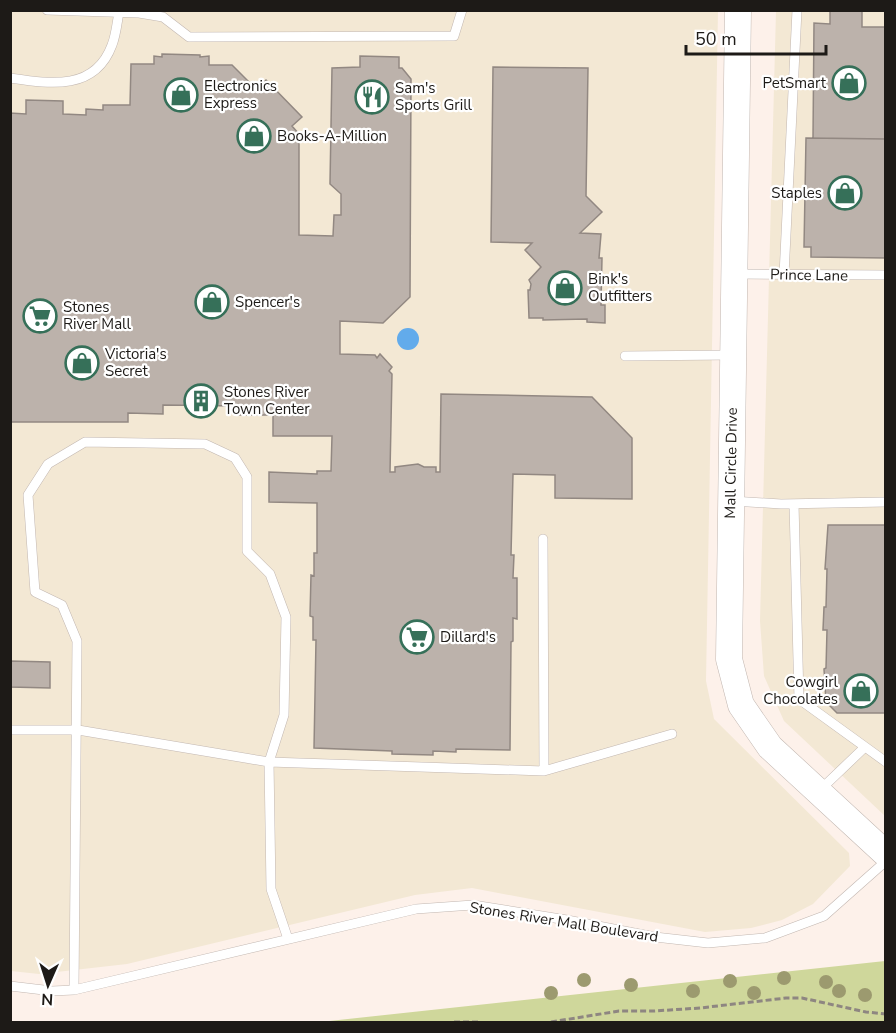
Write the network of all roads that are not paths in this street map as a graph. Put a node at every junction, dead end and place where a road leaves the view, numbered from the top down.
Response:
1 (46, 10) edge
2 (462, 10) edge
3 (738, 10) edge
4 (797, 10) edge
5 (119, 12) junction
6 (10, 78) edge
7 (733, 274) junction
8 (784, 275) junction
9 (885, 275) edge
10 (732, 355) junction
11 (624, 356) dead end
12 (730, 501) junction
13 (885, 502) edge
14 (794, 504) junction
15 (543, 539) dead end
16 (10, 730) edge
17 (78, 730) junction
18 (672, 734) dead end
19 (865, 747) junction
20 (269, 762) junction
21 (885, 762) edge
22 (544, 771) junction
23 (818, 792) junction
24 (885, 854) edge
25 (885, 861) edge
26 (288, 939) junction
27 (10, 986) edge
28 (74, 990) junction

1 - 5 lane
2 - 5 lane
3 - 7 street, Mall Circle Drive
4 - 8 lane
5 - 6 lane
7 - 8 lane, Prince Lane
7 - 10 street, Mall Circle Drive
8 - 9 lane, Prince Lane
10 - 11 lane
10 - 12 street, Mall Circle Drive
12 - 14 lane
12 - 23 street, Mall Circle Drive
13 - 14 lane
14 - 19 lane
15 - 22 lane
16 - 17 lane
17 - 20 lane
17 - 20 lane
17 - 28 lane
18 - 22 lane
19 - 21 lane
19 - 23 lane
20 - 22 lane
20 - 26 lane
23 - 24 street, Mall Circle Drive
25 - 26 lane, Stones River Mall Boulevard
26 - 28 lane, Stones River Mall Boulevard
27 - 28 lane, Stones River Mall Boulevard

